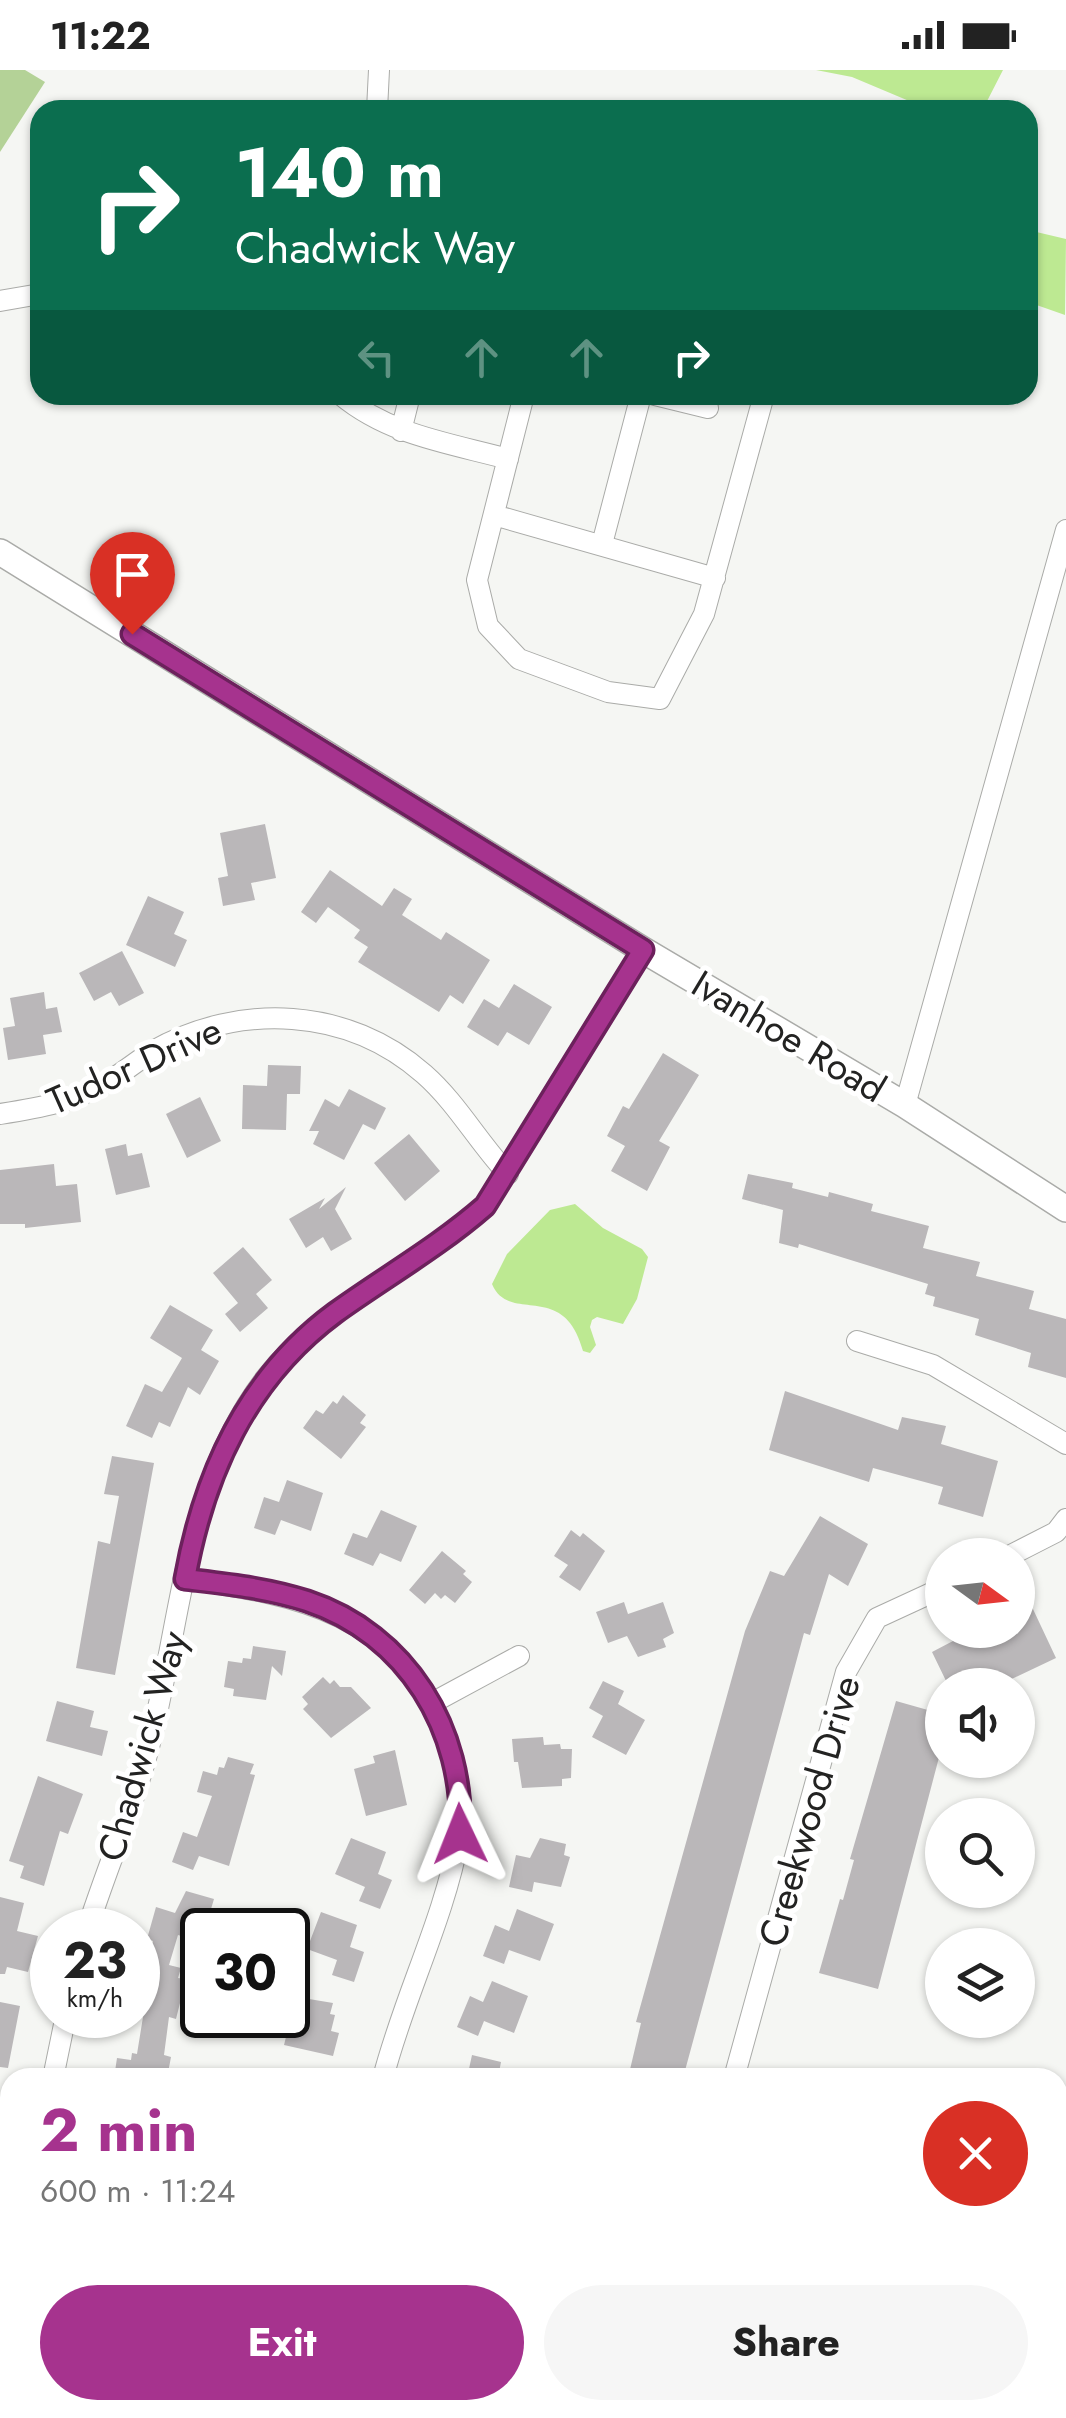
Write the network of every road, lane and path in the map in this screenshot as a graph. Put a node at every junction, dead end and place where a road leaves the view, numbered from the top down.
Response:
1 (379, 70) edge
2 (378, 100) edge
3 (30, 296) edge
4 (0, 301) edge
5 (353, 405) edge
6 (408, 405) edge
7 (522, 405) edge
8 (638, 405) edge
9 (696, 405) edge
10 (761, 405) edge
11 (708, 408) dead end
12 (401, 431) junction
13 (508, 459) junction
14 (494, 515) junction
15 (1066, 530) edge
16 (602, 544) junction
17 (0, 552) edge
18 (715, 578) junction
19 (643, 950) junction
20 (905, 1105) junction
21 (0, 1114) edge
22 (508, 1174) junction
23 (1066, 1209) edge
24 (857, 1341) dead end
25 (1066, 1444) edge
26 (1066, 1519) edge
27 (1035, 1543) edge
28 (185, 1579) junction
29 (925, 1596) edge
30 (519, 1656) dead end
31 (432, 1703) junction
32 (94, 1908) edge
33 (62, 2038) edge
34 (56, 2068) edge
35 (385, 2068) edge
36 (737, 2068) edge

1 - 2 street
3 - 4 street
5 - 12 street
6 - 12 street
7 - 13 street
8 - 16 street
9 - 11 street
10 - 18 street
12 - 13 street
13 - 14 street
14 - 16 street
14 - 18 street
15 - 20 street
16 - 18 street
17 - 19 main road, Ivanhoe Road
19 - 20 main road, Ivanhoe Road
19 - 22 street, Chadwick Way
20 - 23 main road, Ivanhoe Road
21 - 22 street, Tudor Drive
22 - 28 street, Chadwick Way
24 - 25 street
26 - 27 street
28 - 31 street
28 - 32 street, Chadwick Way
29 - 36 street, Creekwood Drive
30 - 31 street
31 - 35 street
33 - 34 street

